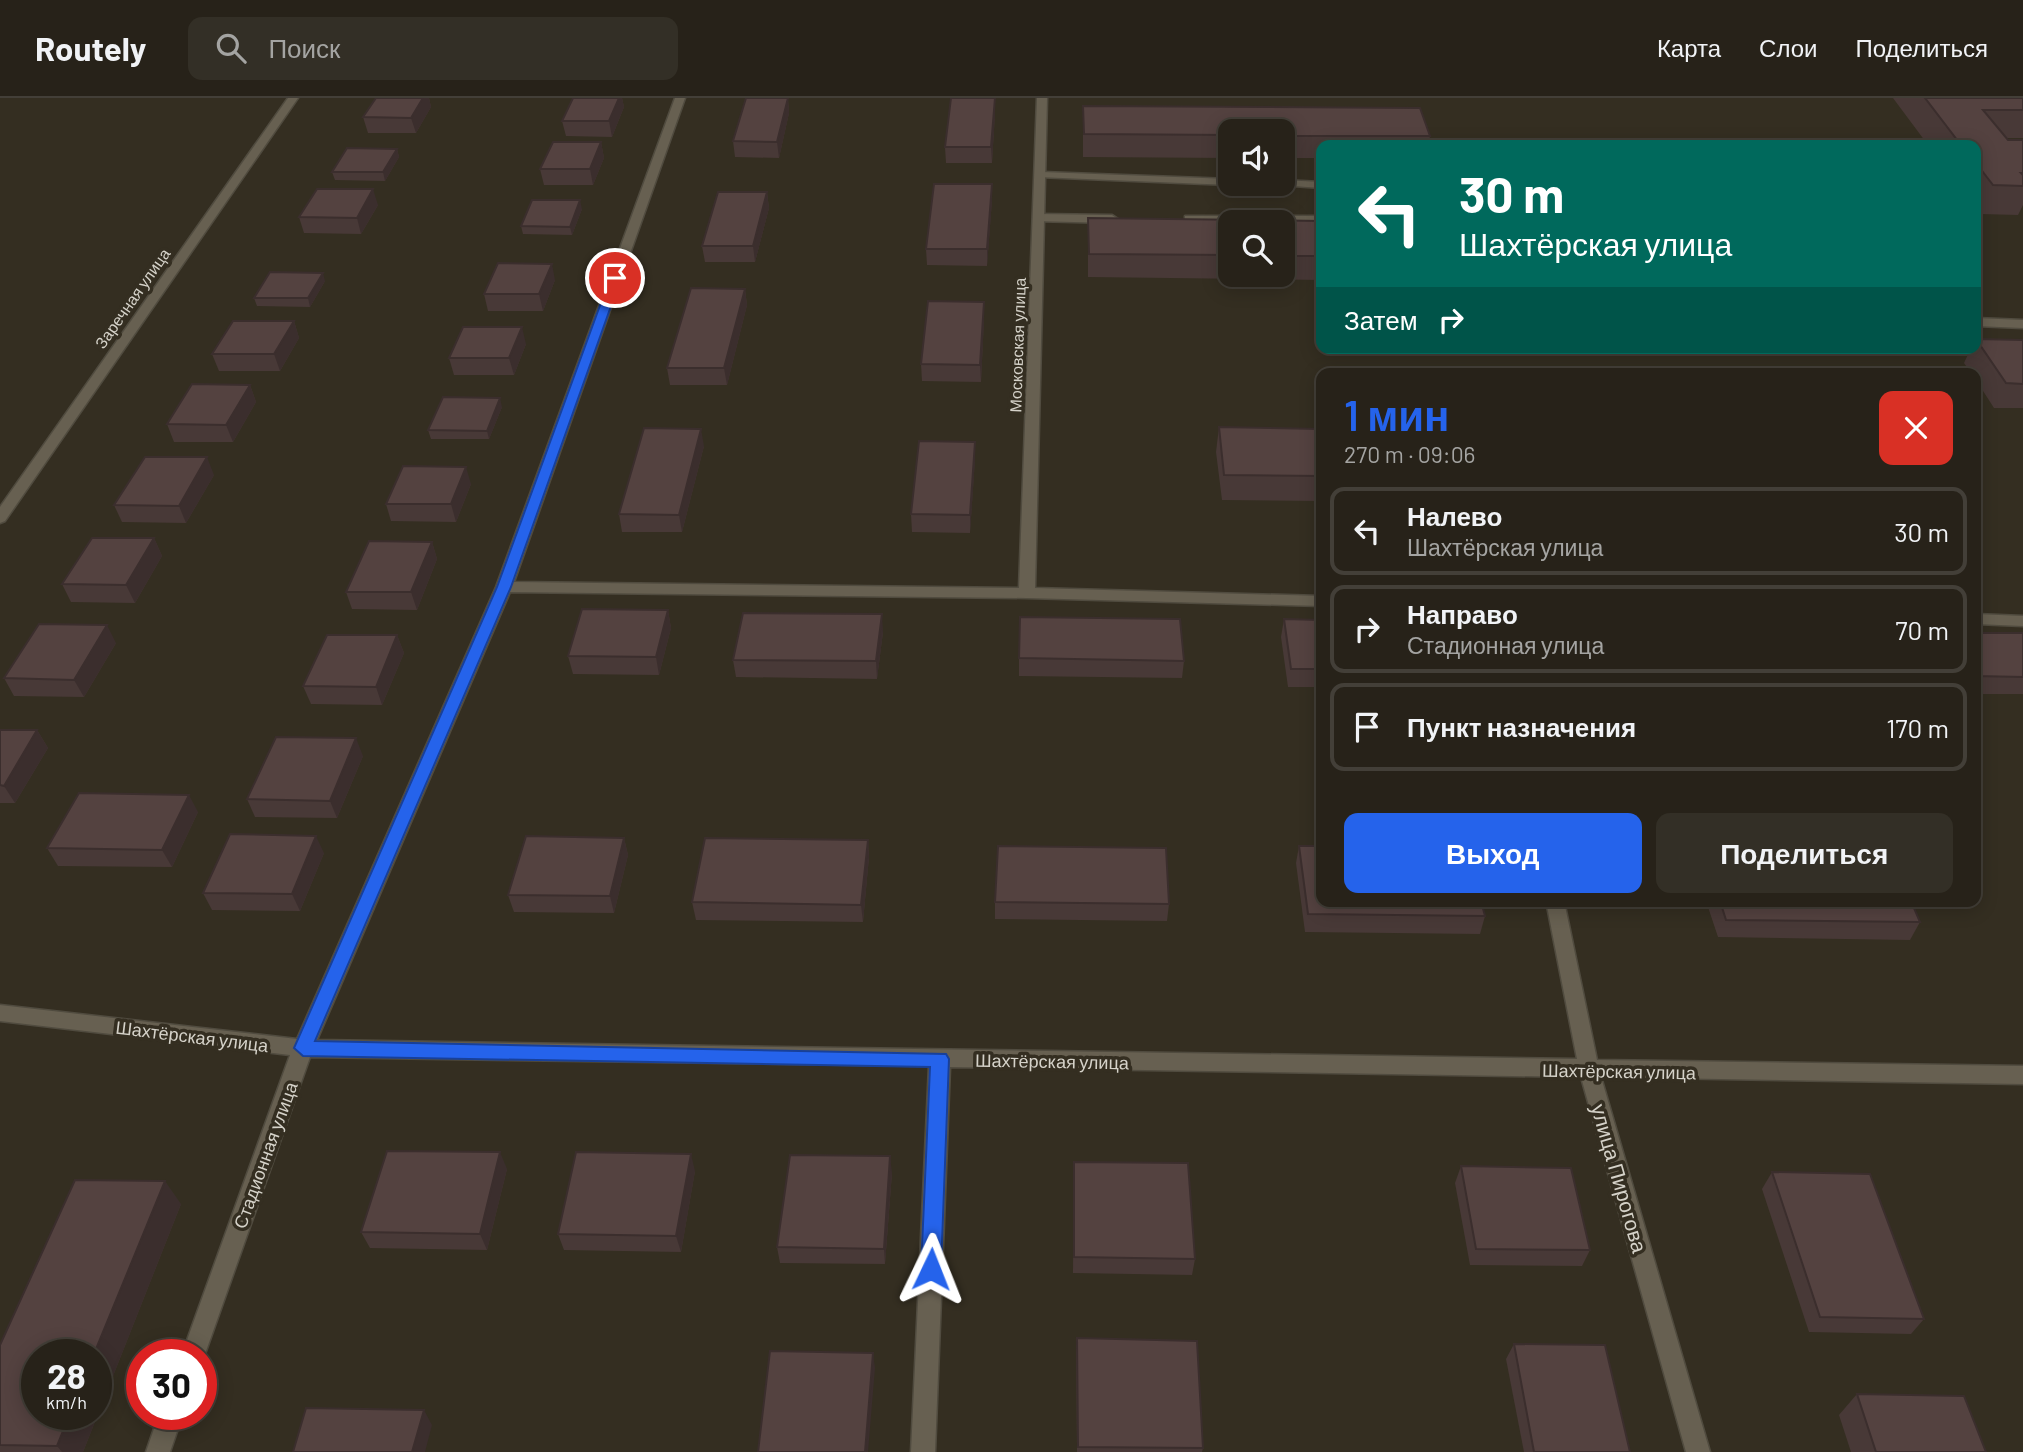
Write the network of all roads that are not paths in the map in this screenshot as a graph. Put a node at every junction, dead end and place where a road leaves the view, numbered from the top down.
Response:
1 (293, 98) edge
2 (680, 98) edge
3 (1042, 98) edge
4 (1041, 175) junction
5 (1218, 181) edge
6 (1295, 184) edge
7 (1316, 185) edge
8 (1038, 218) junction
9 (1132, 219) edge
10 (1173, 219) edge
11 (1316, 220) edge
12 (1981, 322) edge
13 (2023, 324) edge
14 (0, 518) edge
15 (504, 587) junction
16 (1027, 593) junction
17 (1316, 601) edge
18 (1981, 619) edge
19 (2023, 621) edge
20 (1556, 907) edge
21 (0, 1013) edge
22 (303, 1048) junction
23 (940, 1059) junction
24 (1589, 1070) junction
25 (2023, 1075) edge
26 (198, 1339) edge
27 (166, 1430) edge
28 (158, 1452) edge
29 (923, 1452) edge
30 (1698, 1452) edge

1 - 14 street, Заречная улица
2 - 15 street, Стадионная улица
3 - 4 street, Московская улица
4 - 5 street
4 - 8 street, Московская улица
6 - 7 street
8 - 9 street
8 - 16 street, Московская улица
10 - 11 street
12 - 13 street
15 - 16 street
15 - 22 street, Стадионная улица
16 - 17 street
18 - 19 street
20 - 24 street, улица Пирогова
21 - 22 street, Шахтёрская улица
22 - 23 street, Шахтёрская улица
22 - 26 street, Стадионная улица
23 - 24 street, Шахтёрская улица
23 - 29 street
24 - 25 street, Шахтёрская улица
24 - 30 street, улица Пирогова
27 - 28 street

